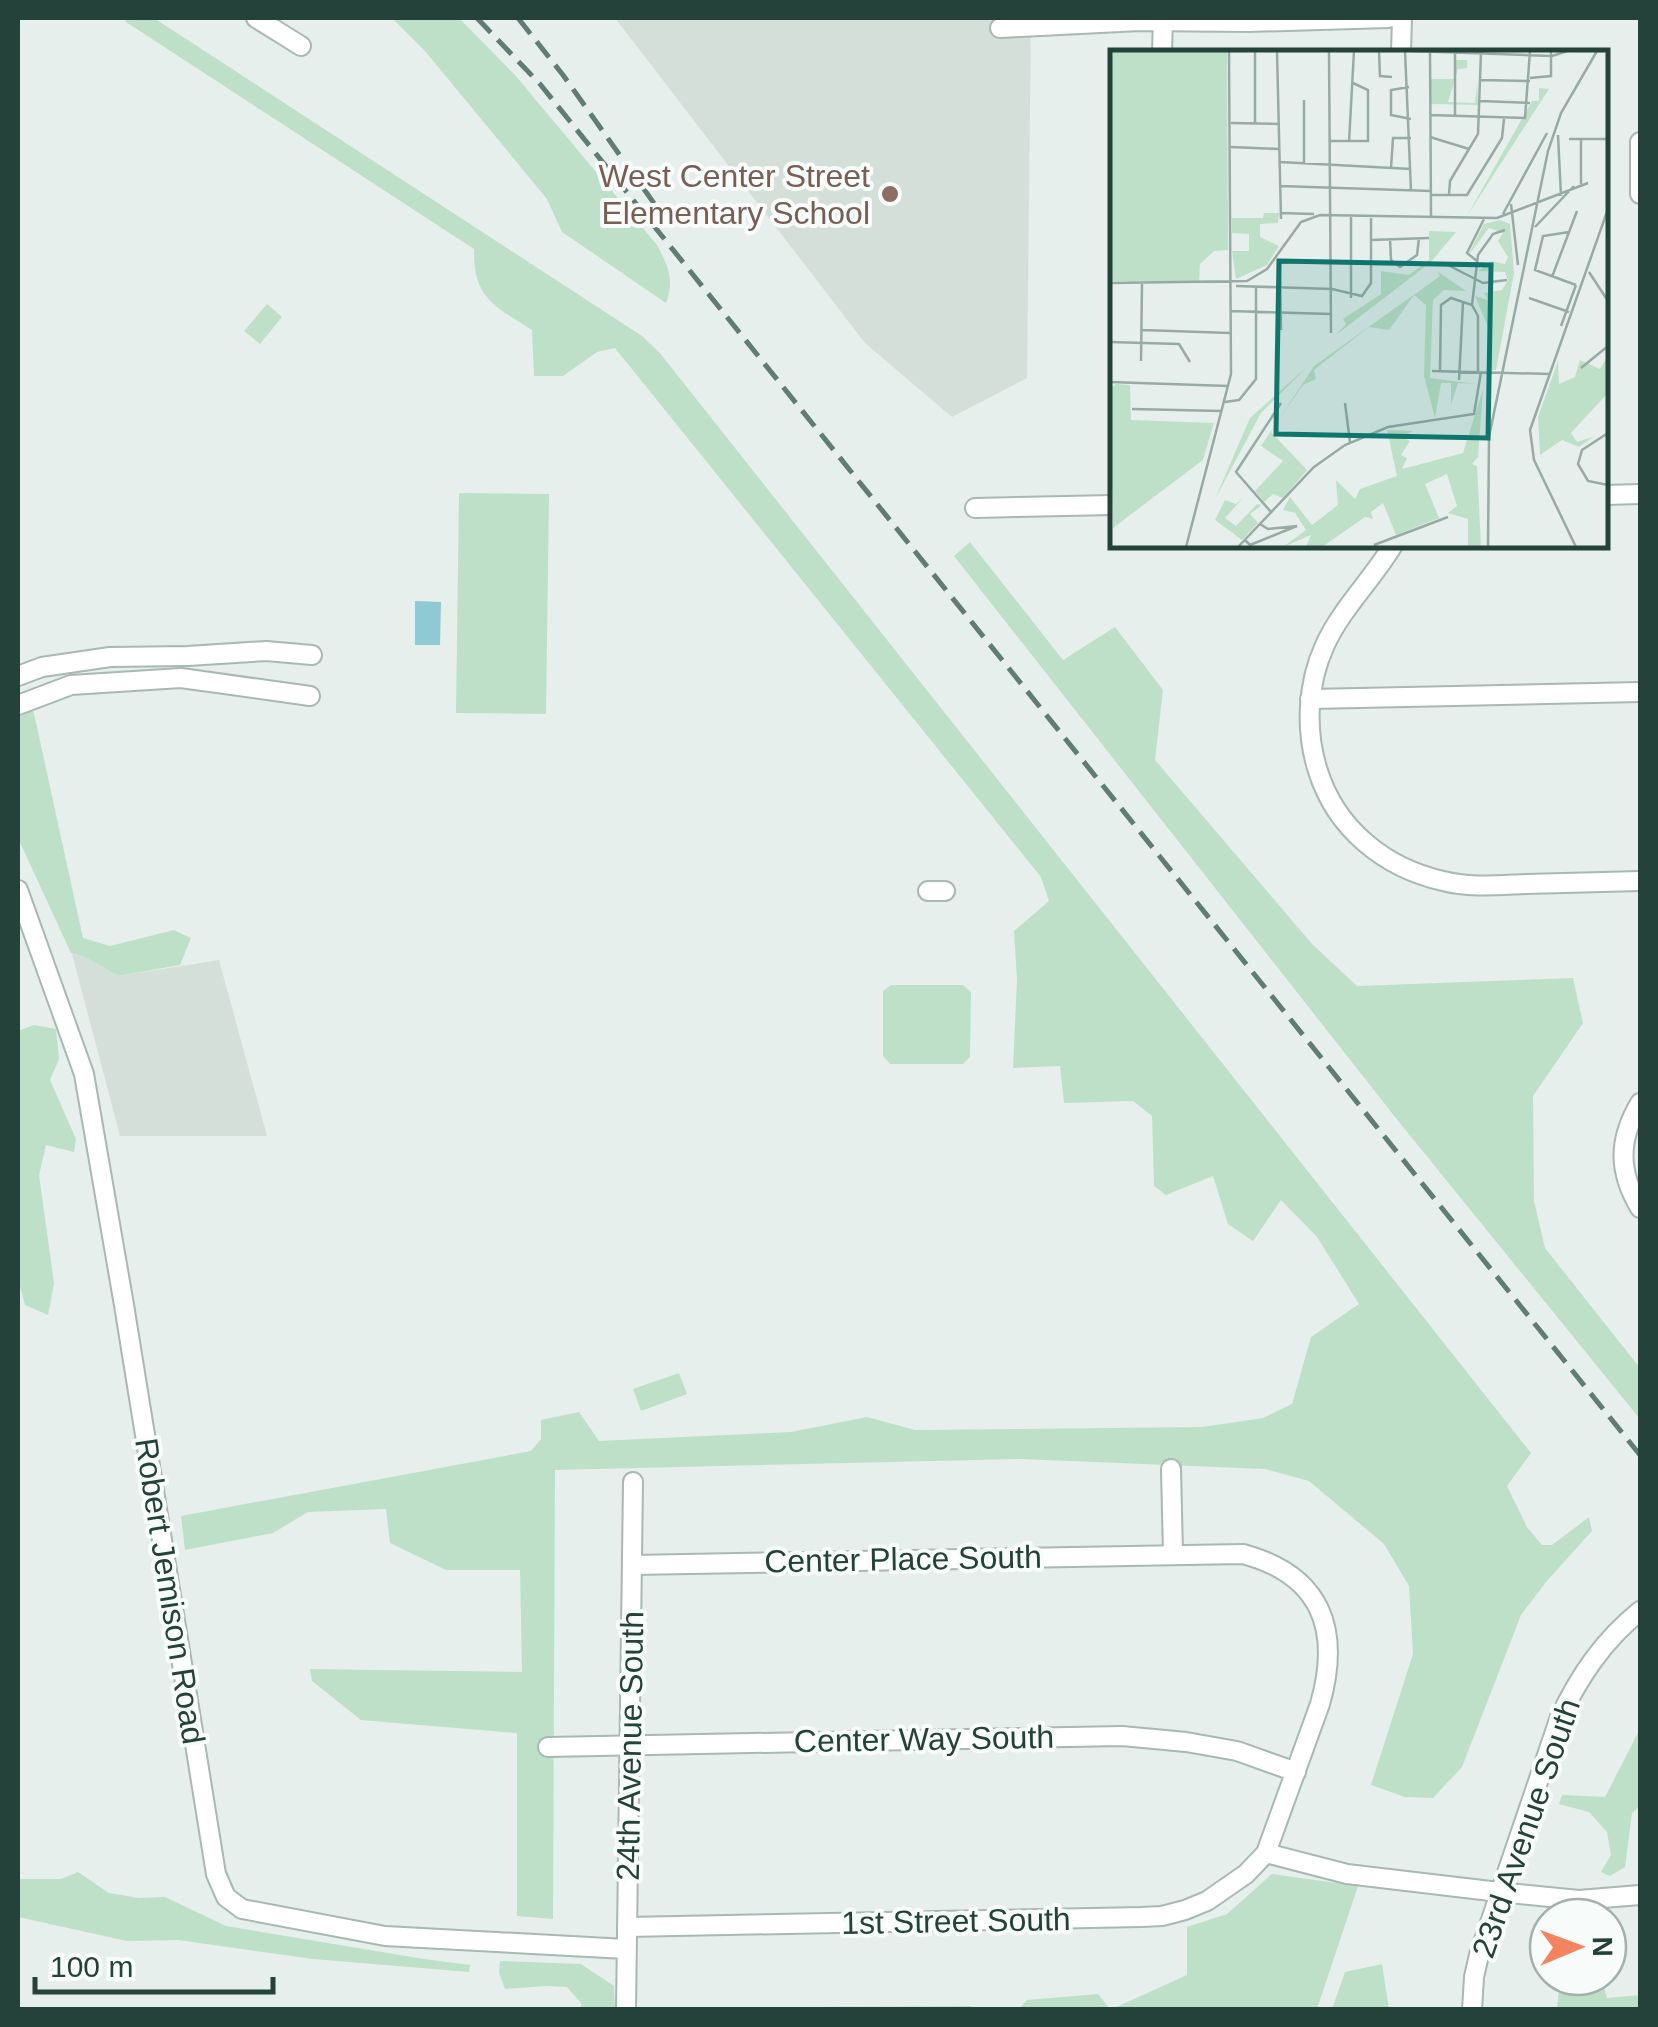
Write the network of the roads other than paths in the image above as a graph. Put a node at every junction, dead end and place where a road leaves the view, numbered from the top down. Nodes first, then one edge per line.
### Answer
1 (256, 18) edge
2 (1389, 18) edge
3 (1402, 18) edge
4 (1163, 20) edge
5 (1000, 28) dead end
6 (301, 46) dead end
7 (1162, 50) edge
8 (1401, 50) edge
9 (1640, 142) edge
10 (1640, 194) edge
11 (1640, 494) edge
12 (1608, 495) edge
13 (1110, 505) edge
14 (975, 508) dead end
15 (1392, 548) edge
16 (312, 655) dead end
17 (18, 676) edge
18 (1640, 692) edge
19 (310, 696) dead end
20 (1310, 699) junction
21 (18, 705) edge
22 (1640, 881) edge
23 (18, 890) edge
24 (1640, 1102) edge
25 (1640, 1208) edge
26 (1171, 1470) dead end
27 (633, 1482) dead end
28 (1173, 1554) junction
29 (632, 1565) junction
30 (1640, 1611) edge
31 (630, 1744) junction
32 (548, 1747) dead end
33 (1296, 1772) junction
34 (1266, 1853) junction
35 (1499, 1892) junction
36 (1640, 1895) edge
37 (627, 1927) junction
38 (626, 1949) junction
39 (626, 2010) edge
40 (1472, 2010) edge

1 - 6 street
2 - 4 street
3 - 8 street
4 - 5 street
4 - 7 street
9 - 10 street
11 - 12 street
13 - 14 street
15 - 20 street
16 - 17 street
18 - 20 street
19 - 21 street
20 - 22 street
23 - 38 street, Robert Jemison Road
24 - 25 street
26 - 28 street
27 - 29 street, 24th Avenue South
28 - 29 street, Center Place South
28 - 33 street, Center Place South
29 - 31 street, 24th Avenue South
30 - 35 street, 23rd Avenue South
31 - 32 street, Center Way South
31 - 33 street, Center Way South
31 - 37 street, 24th Avenue South
33 - 34 street, Center Place South
34 - 35 street
34 - 37 street, 1st Street South
35 - 36 street
35 - 40 street, 23rd Avenue South
37 - 38 street, 24th Avenue South
38 - 39 street, 24th Avenue South

